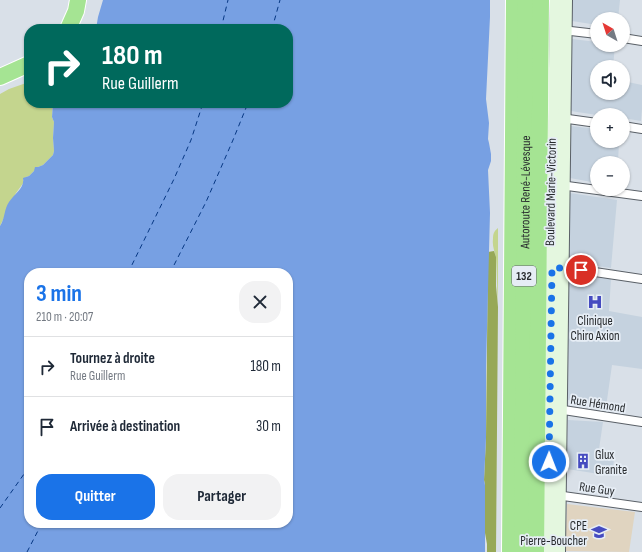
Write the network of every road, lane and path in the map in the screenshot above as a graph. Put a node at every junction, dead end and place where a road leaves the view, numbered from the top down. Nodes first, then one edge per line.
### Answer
1 (78, 0) edge
2 (514, 0) edge
3 (526, 0) edge
4 (534, 0) edge
5 (541, 0) edge
6 (556, 0) edge
7 (566, 0) edge
8 (70, 24) edge
9 (561, 30) junction
10 (590, 33) edge
11 (630, 39) edge
12 (642, 41) edge
13 (24, 66) edge
14 (0, 77) edge
15 (559, 118) junction
16 (590, 122) edge
17 (630, 127) edge
18 (642, 129) edge
19 (559, 185) junction
20 (642, 196) edge
21 (557, 268) junction
22 (642, 279) edge
23 (555, 409) junction
24 (642, 422) edge
25 (554, 495) junction
26 (642, 507) edge
27 (510, 552) edge
28 (522, 552) edge
29 (530, 552) edge
30 (536, 552) edge
31 (548, 552) edge
32 (559, 552) edge

1 - 8 highway
2 - 27 highway, Autoroute René-Lévesque
3 - 28 highway, Autoroute René-Lévesque / 132
4 - 29 highway
5 - 30 highway
6 - 9 street, Boulevard Marie-Victorin
7 - 9 street, Boulevard Marie-Victorin
9 - 10 street
9 - 15 street, Boulevard Marie-Victorin
11 - 12 street
13 - 14 highway
15 - 16 street
15 - 19 street, Boulevard Marie-Victorin
17 - 18 street
19 - 20 street
19 - 21 street, Boulevard Marie-Victorin
21 - 22 street
21 - 23 street, Boulevard Marie-Victorin
23 - 24 street, Rue Hémond
23 - 25 street, Boulevard Marie-Victorin
25 - 26 street, Rue Guy
25 - 31 street, Boulevard Marie-Victorin
25 - 32 street, Boulevard Marie-Victorin

